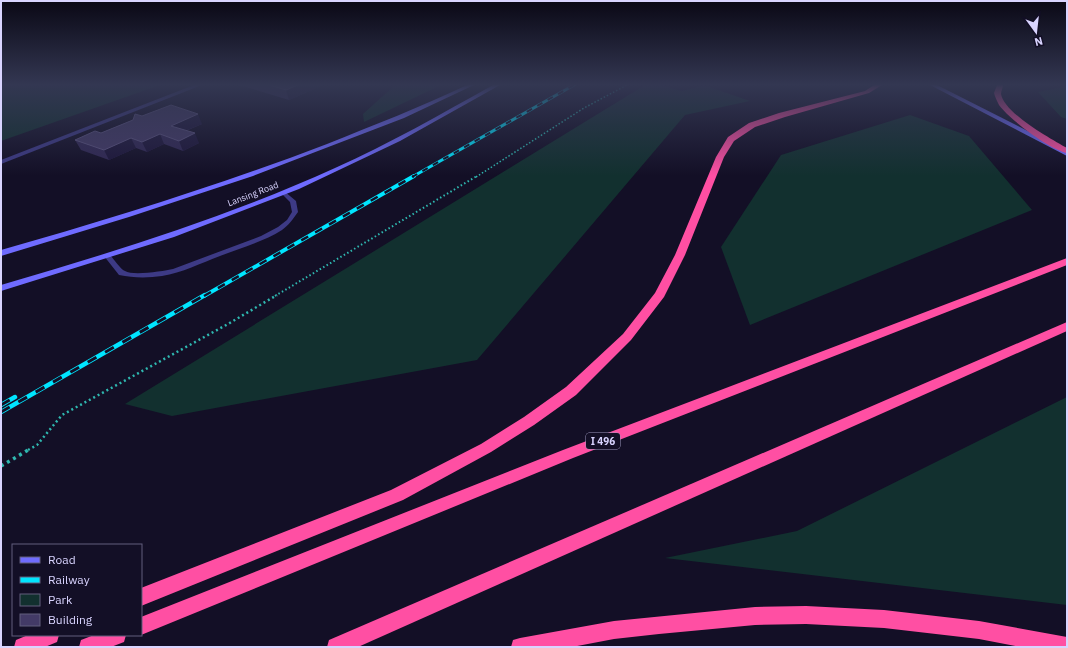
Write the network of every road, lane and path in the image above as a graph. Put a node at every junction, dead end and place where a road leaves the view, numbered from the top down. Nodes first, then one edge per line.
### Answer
1 (121, 115) edge
2 (403, 115) edge
3 (442, 115) edge
4 (573, 115) edge
5 (782, 115) edge
6 (993, 115) edge
7 (1015, 115) edge
8 (1067, 152) edge
9 (1, 162) edge
10 (284, 193) junction
11 (1, 253) edge
12 (108, 256) junction
13 (1067, 261) edge
14 (1, 288) edge
15 (1067, 326) edge
16 (1, 466) edge
17 (142, 597) edge
18 (142, 626) edge
19 (48, 636) edge
20 (116, 636) edge
21 (1067, 646) edge
22 (23, 647) edge
23 (88, 647) edge
24 (336, 647) edge
25 (520, 647) edge

1 - 9 street
2 - 11 main road, Lansing Road
3 - 10 main road, Lansing Road
4 - 16 path
5 - 17 highway
6 - 8 main road
7 - 8 highway
10 - 12 main road, Lansing Road
10 - 12 lane
12 - 14 main road, Lansing Road
13 - 18 highway, I 496
15 - 24 highway
19 - 22 highway
20 - 23 highway
21 - 25 highway

